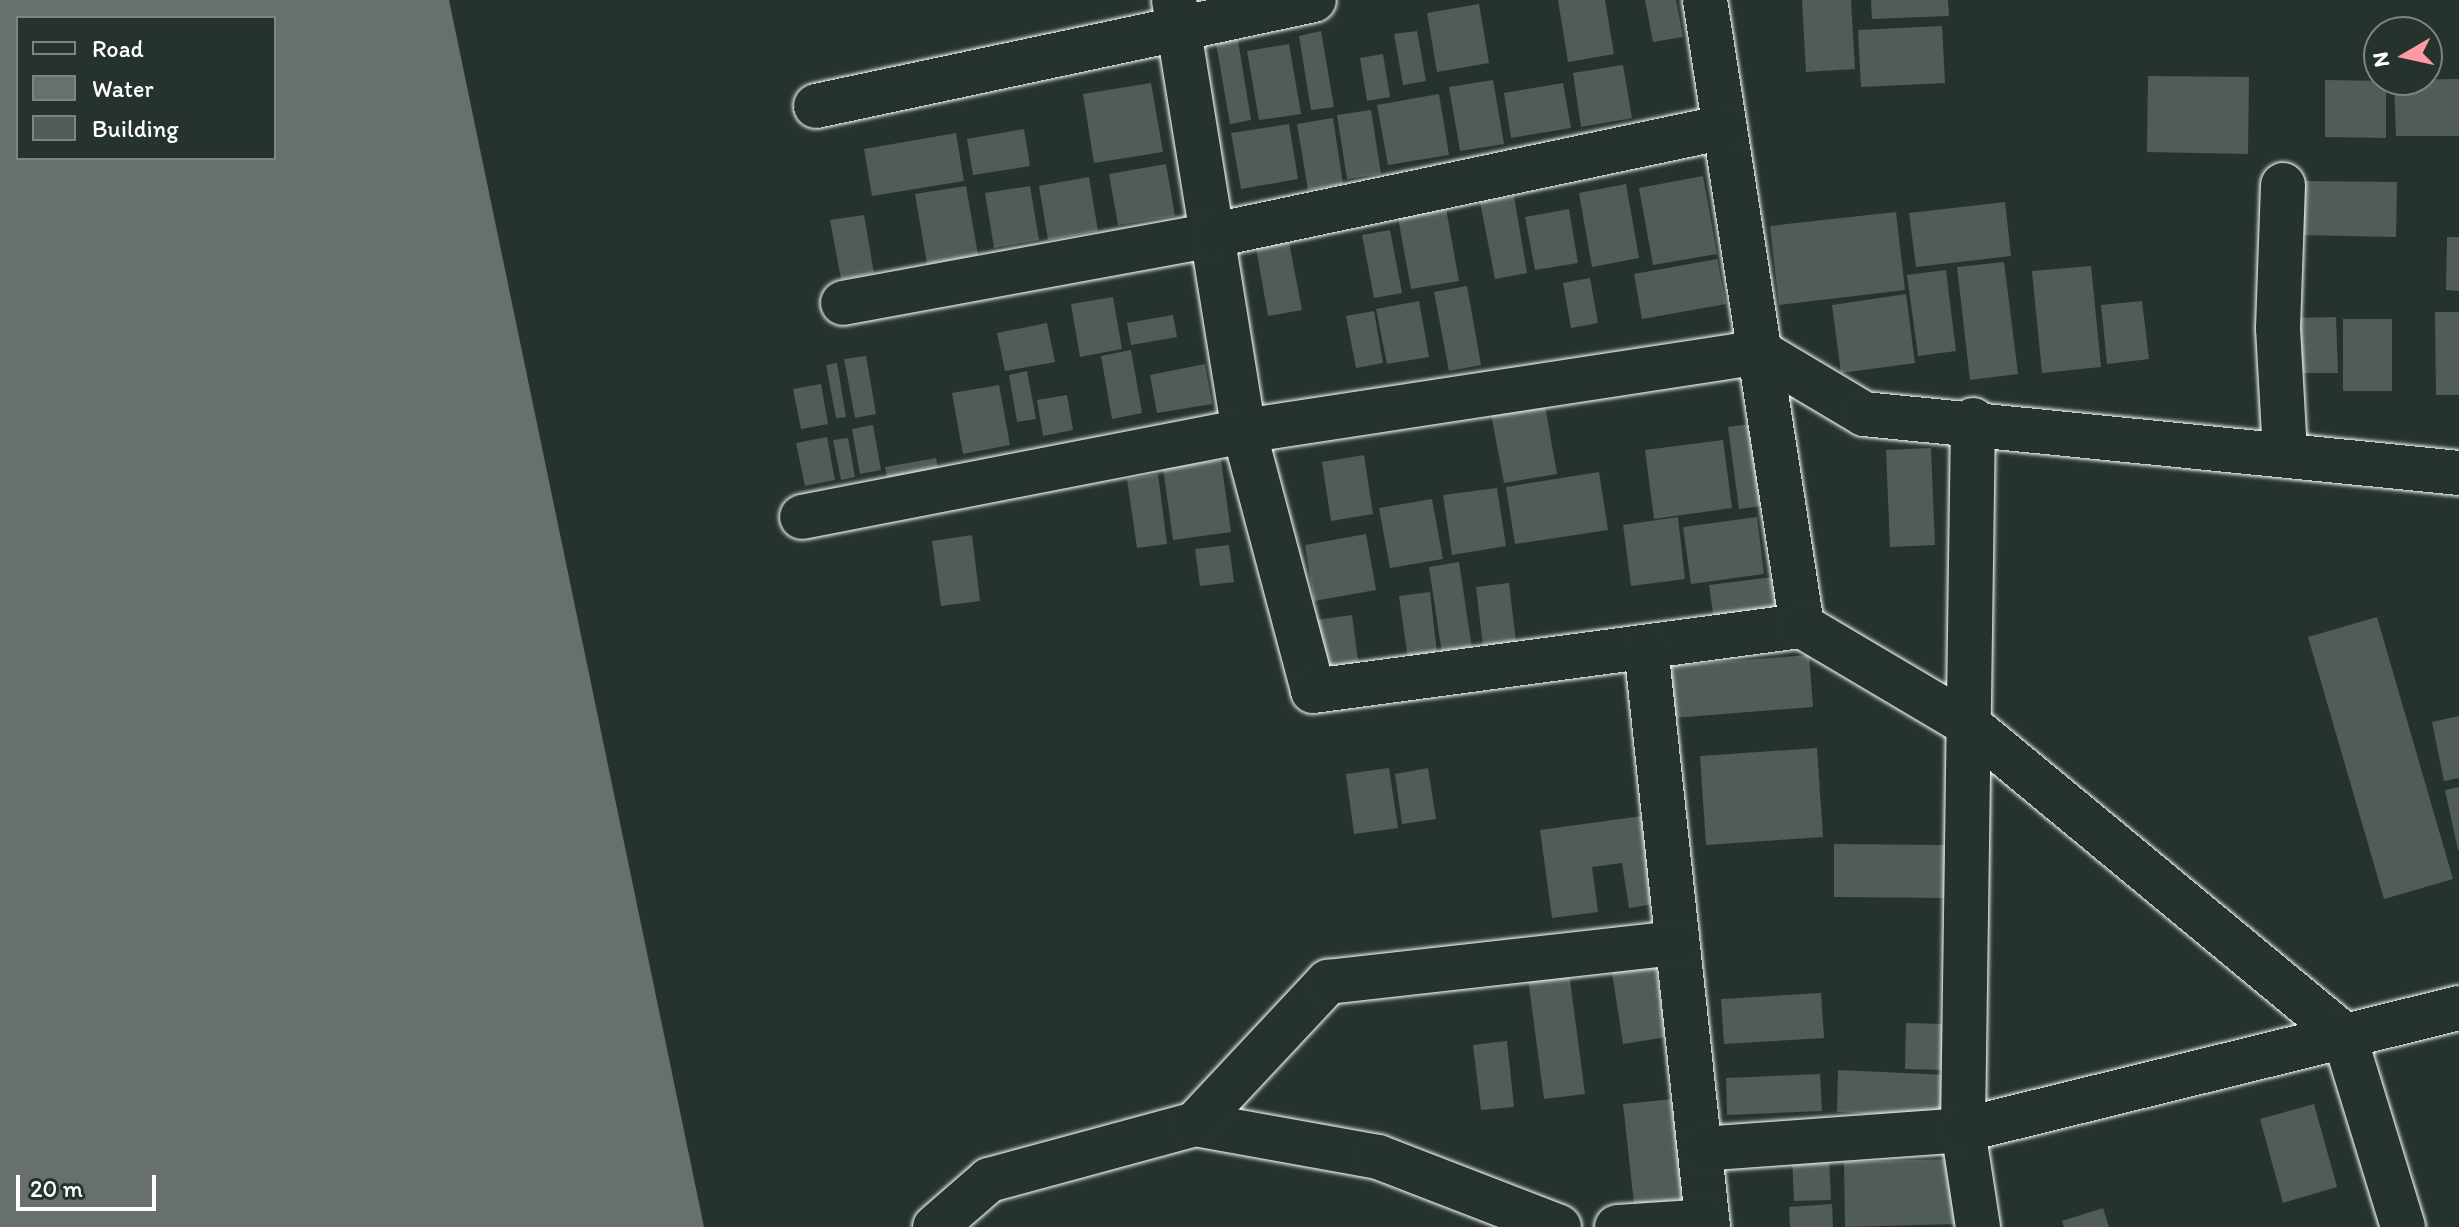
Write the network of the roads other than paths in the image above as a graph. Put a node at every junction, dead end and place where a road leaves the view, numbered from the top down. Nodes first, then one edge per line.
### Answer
1 (1314, 0) edge
2 (1705, 0) edge
3 (1176, 12) edge
4 (816, 106) dead end
5 (1725, 127) junction
6 (2283, 185) dead end
7 (1214, 235) junction
8 (843, 303) dead end
9 (1760, 352) junction
10 (1973, 420) junction
11 (1244, 431) junction
12 (2285, 455) junction
13 (2459, 473) edge
14 (802, 517) dead end
15 (1802, 626) junction
16 (1646, 647) junction
17 (1968, 724) junction
18 (1677, 943) junction
19 (2459, 1008) edge
20 (2344, 1035) junction
21 (1195, 1124) junction
22 (1963, 1130) junction
23 (1700, 1149) junction
24 (1708, 1224) edge
25 (935, 1227) edge
26 (1559, 1227) edge
27 (1617, 1227) edge
28 (1978, 1227) edge
29 (2403, 1227) edge

1 - 3 street
2 - 5 street
3 - 4 street
3 - 7 street
5 - 7 street
5 - 9 street
6 - 12 street
7 - 8 street
7 - 11 street
9 - 10 street
9 - 11 street
9 - 15 street
10 - 12 street
10 - 17 street
11 - 14 street
11 - 16 street
12 - 13 street
15 - 16 street
15 - 17 street
16 - 18 street
17 - 20 street
17 - 22 street
18 - 21 street
18 - 23 street
19 - 20 street
20 - 22 street
20 - 29 street
21 - 25 street
21 - 26 street
22 - 23 street
22 - 28 street
23 - 24 street
24 - 27 street

